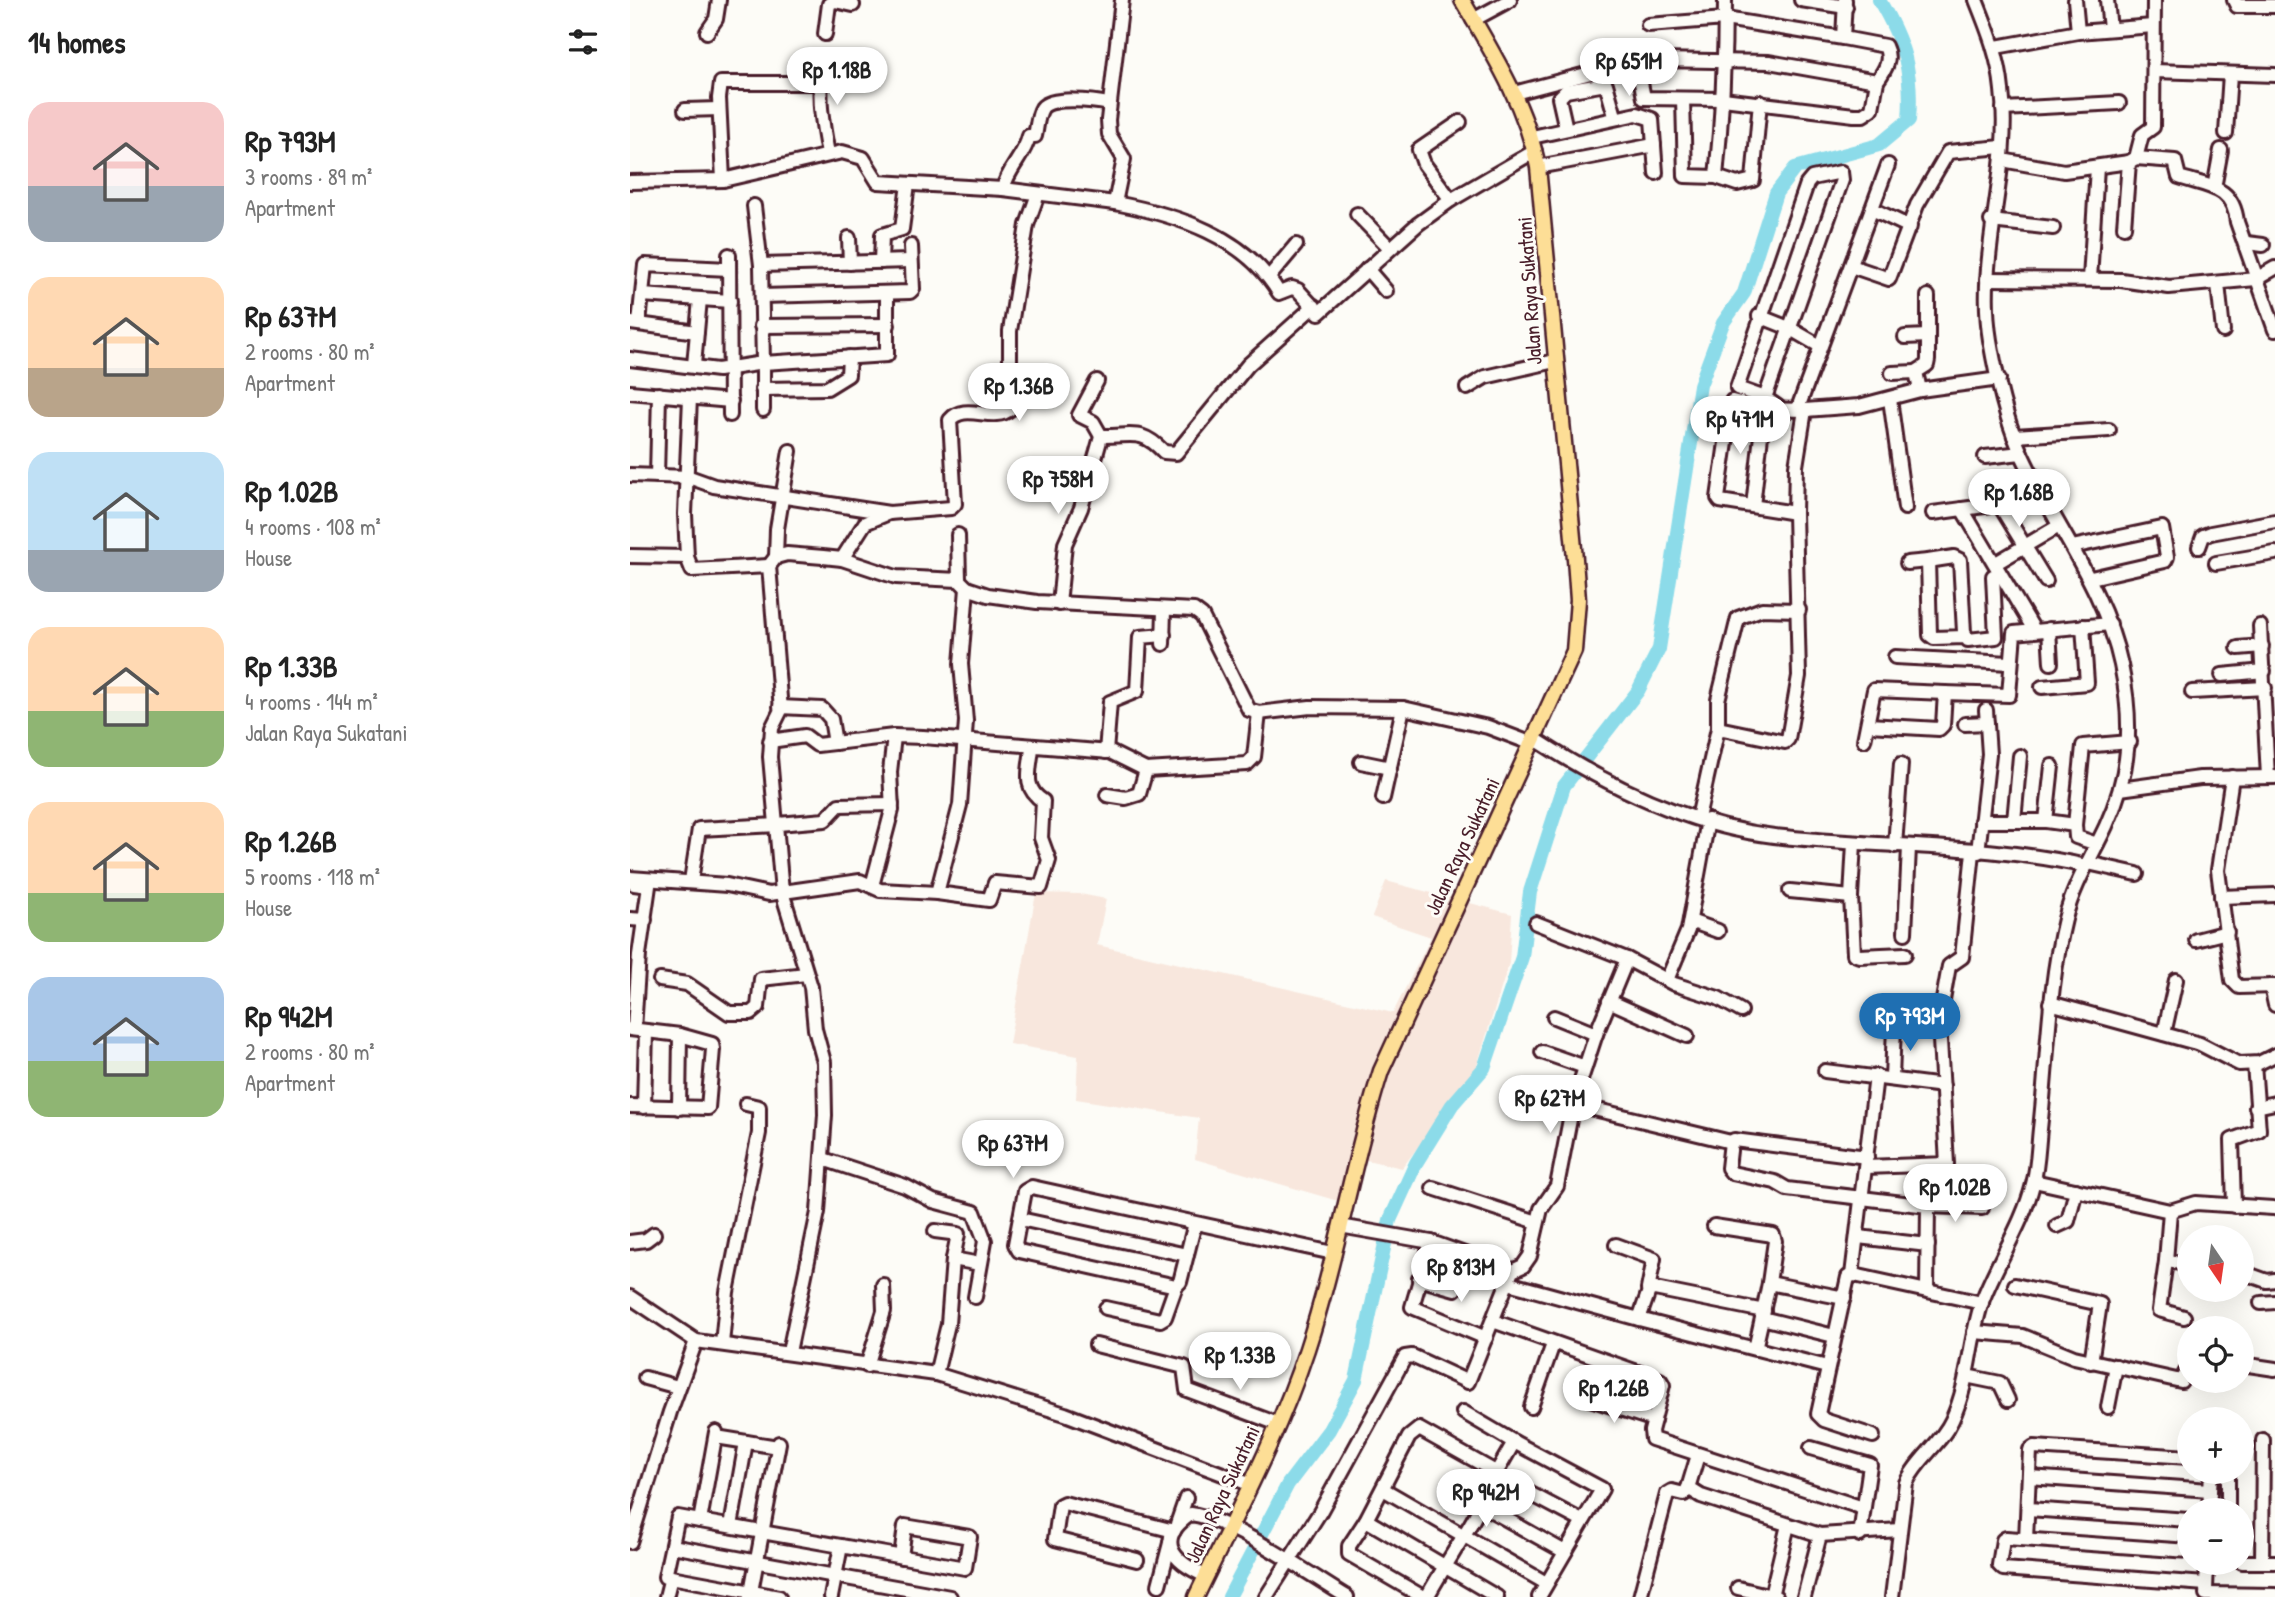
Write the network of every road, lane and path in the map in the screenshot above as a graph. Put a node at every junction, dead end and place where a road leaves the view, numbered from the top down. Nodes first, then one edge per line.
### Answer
1 (719, 0) edge
2 (1122, 0) edge
3 (1462, 0) edge
4 (1510, 0) edge
5 (1725, 0) edge
6 (1801, 0) edge
7 (1976, 0) edge
8 (2075, 0) edge
9 (2108, 0) edge
10 (2154, 0) edge
11 (2234, 0) edge
12 (835, 1) edge
13 (1846, 3) edge
14 (853, 5) dead end
15 (2275, 6) edge
16 (1725, 19) junction
17 (1473, 20) junction
18 (1648, 25) dead end
19 (2153, 26) junction
20 (2110, 29) junction
21 (707, 32) dead end
22 (2078, 32) junction
23 (825, 34) dead end
24 (1843, 38) junction
25 (1996, 47) junction
26 (825, 58) dead end
27 (1721, 62) junction
28 (1637, 63) junction
29 (2154, 71) junction
30 (2231, 74) junction
31 (2275, 75) edge
32 (1877, 81) junction
33 (819, 83) junction
34 (1512, 89) junction
35 (1683, 99) junction
36 (1723, 99) junction
37 (1759, 102) junction
38 (2119, 103) dead end
39 (1109, 104) junction
40 (719, 109) junction
41 (2003, 109) junction
42 (685, 110) dead end
43 (1615, 117) junction
44 (1460, 122) dead end
45 (1566, 129) junction
46 (2226, 133) dead end
47 (1534, 144) junction
48 (1654, 145) junction
49 (2221, 150) dead end
50 (2002, 153) junction
51 (828, 155) junction
52 (2132, 160) junction
53 (1888, 165) dead end
54 (1538, 167) junction
55 (2097, 167) junction
56 (1656, 173) dead end
57 (1716, 177) junction
58 (723, 180) junction
59 (630, 181) edge
60 (908, 184) junction
61 (2214, 188) junction
62 (1003, 189) junction
63 (1038, 194) junction
64 (1451, 200) junction
65 (1115, 203) junction
66 (754, 206) dead end
67 (1872, 209) junction
68 (1357, 214) dead end
69 (1992, 221) junction
70 (1910, 227) junction
71 (2124, 227) dead end
72 (2053, 228) dead end
73 (849, 238) dead end
74 (2247, 243) junction
75 (1296, 245) dead end
76 (2263, 245) dead end
77 (911, 246) dead end
78 (1390, 248) junction
79 (729, 255) dead end
80 (911, 261) junction
81 (881, 262) junction
82 (850, 263) junction
83 (761, 265) junction
84 (1851, 266) junction
85 (2275, 268) edge
86 (729, 269) junction
87 (1367, 269) junction
88 (1270, 276) junction
89 (1987, 279) junction
90 (2090, 279) junction
91 (2256, 279) junction
92 (2218, 285) junction
93 (1386, 291) dead end
94 (887, 293) junction
95 (642, 295) junction
96 (762, 296) junction
97 (1928, 296) dead end
98 (700, 299) junction
99 (730, 301) junction
100 (1314, 306) junction
101 (1759, 316) junction
102 (634, 323) edge
103 (888, 325) junction
104 (761, 326) junction
105 (1789, 328) junction
106 (2275, 330) edge
107 (2223, 331) dead end
108 (696, 332) junction
109 (1928, 336) junction
110 (1905, 337) dead end
111 (1820, 345) junction
112 (849, 357) junction
113 (630, 359) edge
114 (1555, 361) junction
115 (763, 363) junction
116 (694, 365) junction
117 (732, 369) junction
118 (1916, 372) junction
119 (1892, 373) dead end
120 (1999, 379) junction
121 (1097, 381) dead end
122 (1466, 388) dead end
123 (1737, 388) junction
124 (762, 389) junction
125 (1920, 390) junction
126 (630, 392) edge
127 (659, 394) junction
128 (690, 398) junction
129 (1890, 399) junction
130 (731, 401) junction
131 (1732, 401) junction
132 (1765, 404) junction
133 (1802, 409) junction
134 (763, 410) dead end
135 (730, 415) dead end
136 (2109, 430) dead end
137 (2014, 436) junction
138 (1101, 437) junction
139 (790, 451) dead end
140 (2021, 453) junction
141 (1984, 457) dead end
142 (630, 475) edge
143 (657, 476) junction
144 (689, 477) junction
145 (782, 497) junction
146 (1753, 506) junction
147 (1905, 508) dead end
148 (1962, 509) junction
149 (889, 513) junction
150 (1795, 513) junction
151 (1933, 513) dead end
152 (2275, 521) edge
153 (2059, 526) junction
154 (958, 535) dead end
155 (2024, 545) junction
156 (2072, 547) junction
157 (2199, 547) dead end
158 (2275, 552) edge
159 (630, 556) edge
160 (687, 557) junction
161 (842, 559) junction
162 (772, 561) junction
163 (1928, 561) junction
164 (1908, 563) dead end
165 (2216, 563) dead end
166 (1994, 569) junction
167 (2091, 578) junction
168 (2046, 581) dead end
169 (963, 584) junction
170 (1059, 604) junction
171 (1164, 610) junction
172 (1799, 610) junction
173 (2110, 624) junction
174 (2083, 626) junction
175 (2260, 626) dead end
176 (2049, 629) junction
177 (2034, 630) junction
178 (1996, 634) junction
179 (2013, 635) junction
180 (1964, 637) junction
181 (2262, 646) junction
182 (2238, 648) dead end
183 (1895, 657) dead end
184 (2010, 663) junction
185 (2051, 663) dead end
186 (2264, 671) junction
187 (2222, 675) dead end
188 (2042, 688) dead end
189 (2265, 688) junction
190 (2192, 692) dead end
191 (1945, 693) junction
192 (780, 707) junction
193 (1403, 708) junction
194 (1259, 713) junction
195 (1965, 724) dead end
196 (1868, 725) junction
197 (1717, 728) junction
198 (894, 736) junction
199 (965, 740) junction
200 (1864, 740) dead end
201 (770, 741) junction
202 (1534, 741) junction
203 (2130, 742) junction
204 (835, 743) junction
205 (1032, 748) junction
206 (1106, 752) junction
207 (2020, 756) dead end
208 (1361, 762) dead end
209 (1900, 764) dead end
210 (2052, 766) dead end
211 (1390, 768) junction
212 (1146, 770) junction
213 (2232, 777) junction
214 (2272, 777) edge
215 (2120, 789) junction
216 (1107, 795) dead end
217 (1383, 798) dead end
218 (892, 804) junction
219 (1703, 819) junction
220 (1981, 821) junction
221 (2014, 821) junction
222 (2046, 821) junction
223 (778, 825) junction
224 (2075, 825) junction
225 (1854, 843) junction
226 (2097, 844) junction
227 (1895, 846) junction
228 (1909, 846) junction
229 (1976, 852) junction
230 (2087, 865) junction
231 (2137, 874) dead end
232 (630, 878) edge
233 (691, 881) junction
234 (630, 884) edge
235 (872, 886) junction
236 (1790, 891) dead end
237 (782, 892) junction
238 (937, 893) junction
239 (2275, 895) edge
240 (2221, 897) junction
241 (1851, 898) junction
242 (630, 919) edge
243 (645, 920) junction
244 (1690, 921) junction
245 (1536, 923) dead end
246 (1718, 931) dead end
247 (2227, 932) junction
248 (1905, 933) dead end
249 (2196, 940) dead end
250 (1905, 954) dead end
251 (635, 955) edge
252 (1628, 959) junction
253 (806, 974) junction
254 (1667, 979) junction
255 (660, 980) dead end
256 (2176, 980) dead end
257 (2273, 986) edge
258 (633, 992) edge
259 (1609, 1001) junction
260 (2050, 1003) junction
261 (2275, 1005) edge
262 (1741, 1011) dead end
263 (1554, 1017) dead end
264 (1894, 1026) dead end
265 (637, 1029) edge
266 (680, 1034) junction
267 (1596, 1034) junction
268 (2164, 1034) junction
269 (1687, 1036) dead end
270 (1542, 1052) dead end
271 (2275, 1055) edge
272 (2254, 1064) junction
273 (1585, 1067) junction
274 (1825, 1071) dead end
275 (1876, 1076) junction
276 (1892, 1079) junction
277 (1943, 1086) junction
278 (2275, 1103) edge
279 (746, 1104) dead end
280 (1573, 1104) junction
281 (630, 1106) edge
282 (644, 1107) junction
283 (2256, 1107) junction
284 (679, 1108) junction
285 (1731, 1142) junction
286 (822, 1159) junction
287 (1866, 1162) junction
288 (2034, 1181) junction
289 (1433, 1188) dead end
290 (2076, 1190) junction
291 (1862, 1198) junction
292 (1928, 1206) junction
293 (2234, 1206) junction
294 (1982, 1208) dead end
295 (2273, 1208) dead end
296 (2170, 1211) junction
297 (1020, 1219) junction
298 (1537, 1222) junction
299 (1195, 1223) junction
300 (1340, 1226) junction
301 (1714, 1226) dead end
302 (2057, 1226) dead end
303 (935, 1231) dead end
304 (654, 1234) dead end
305 (1858, 1237) junction
306 (630, 1242) edge
307 (1431, 1242) junction
308 (1616, 1245) dead end
309 (1928, 1245) junction
310 (1333, 1253) junction
311 (1187, 1255) junction
312 (1470, 1257) junction
313 (954, 1259) junction
314 (2166, 1261) junction
315 (2177, 1262) edge
316 (979, 1264) junction
317 (1852, 1275) junction
318 (2254, 1276) edge
319 (1510, 1277) junction
320 (1419, 1279) junction
321 (2275, 1280) edge
322 (1769, 1283) junction
323 (884, 1285) dead end
324 (2015, 1285) dead end
325 (1176, 1286) junction
326 (1648, 1289) junction
327 (1927, 1290) junction
328 (630, 1297) edge
329 (975, 1297) dead end
330 (1844, 1298) junction
331 (2275, 1302) edge
332 (1982, 1303) junction
333 (2261, 1303) dead end
334 (1106, 1308) dead end
335 (1763, 1315) junction
336 (2180, 1316) edge
337 (1639, 1319) junction
338 (1493, 1321) junction
339 (1974, 1332) junction
340 (1834, 1336) junction
341 (1486, 1338) junction
342 (696, 1341) junction
343 (722, 1344) junction
344 (1553, 1344) junction
345 (1096, 1345) dead end
346 (1757, 1349) junction
347 (789, 1352) junction
348 (2091, 1362) junction
349 (867, 1366) junction
350 (2116, 1366) junction
351 (2254, 1366) edge
352 (1827, 1367) junction
353 (2275, 1369) edge
354 (936, 1374) junction
355 (1966, 1376) junction
356 (645, 1378) dead end
357 (2177, 1380) edge
358 (678, 1387) junction
359 (1584, 1397) dead end
360 (2008, 1400) dead end
361 (1531, 1407) dead end
362 (2108, 1407) dead end
363 (1463, 1412) dead end
364 (1654, 1420) junction
365 (1278, 1424) junction
366 (1873, 1436) dead end
367 (2263, 1440) dead end
368 (746, 1442) junction
369 (1514, 1443) junction
370 (1811, 1448) dead end
371 (1699, 1455) junction
372 (2177, 1456) edge
373 (1495, 1475) junction
374 (2029, 1477) junction
375 (1249, 1484) junction
376 (2210, 1484) edge
377 (1688, 1488) junction
378 (1383, 1489) junction
379 (2210, 1490) junction
380 (1066, 1496) dead end
381 (1185, 1498) dead end
382 (2210, 1498) edge
383 (636, 1501) edge
384 (1480, 1504) junction
385 (1863, 1508) junction
386 (2028, 1509) junction
387 (2177, 1519) edge
388 (1366, 1520) junction
389 (700, 1521) junction
390 (1582, 1521) junction
391 (1788, 1525) junction
392 (731, 1526) junction
393 (1230, 1527) junction
394 (1175, 1530) junction
395 (1900, 1530) junction
396 (762, 1531) junction
397 (1820, 1535) junction
398 (1860, 1535) junction
399 (1463, 1536) junction
400 (2026, 1539) junction
401 (630, 1542) edge
402 (672, 1546) junction
403 (841, 1546) junction
404 (2177, 1550) edge
405 (1565, 1552) junction
406 (901, 1557) junction
407 (1281, 1558) junction
408 (1137, 1560) dead end
409 (756, 1562) junction
410 (2268, 1562) edge
411 (1444, 1567) junction
412 (835, 1576) junction
413 (1206, 1576) junction
414 (671, 1577) junction
415 (1546, 1583) junction
416 (1158, 1585) dead end
417 (1738, 1588) dead end
418 (2206, 1592) edge
419 (750, 1594) edge
420 (2275, 1595) edge
421 (1774, 1596) edge
422 (666, 1597) edge
423 (779, 1597) edge
424 (831, 1597) edge
425 (950, 1597) edge
426 (1196, 1597) edge
427 (1266, 1597) edge
428 (1347, 1597) edge
429 (1425, 1597) edge
430 (1497, 1597) edge
431 (1539, 1597) edge
432 (1640, 1597) edge
433 (1804, 1597) edge
434 (1892, 1597) edge

1 - 21 street
2 - 39 street
3 - 17 main road, Jalan Raya Sukatani
4 - 17 street
5 - 16 street
6 - 13 street
7 - 25 street
8 - 22 street
9 - 20 street
10 - 19 street
11 - 15 street
12 - 14 street
12 - 23 street
13 - 24 street
16 - 18 street
16 - 24 street
16 - 27 street
17 - 34 main road, Jalan Raya Sukatani
19 - 20 street
19 - 29 street
20 - 22 street
22 - 25 street
24 - 32 street
25 - 41 street
26 - 33 street
27 - 28 street
27 - 32 street
27 - 36 street
28 - 34 street
28 - 35 street
29 - 30 street
29 - 52 street
30 - 31 street
30 - 46 street
32 - 37 street
33 - 40 street
33 - 51 street
34 - 47 main road, Jalan Raya Sukatani
35 - 36 street
35 - 57 street
36 - 37 street
36 - 57 street
37 - 57 street
38 - 41 street
39 - 62 street
39 - 65 street
40 - 42 street
40 - 58 street
41 - 50 street
43 - 45 street
43 - 45 street
43 - 48 street
44 - 64 street
45 - 47 street
47 - 54 main road, Jalan Raya Sukatani
47 - 64 street
48 - 54 street
48 - 56 street
49 - 61 street
50 - 55 street
50 - 69 street
50 - 70 street
51 - 58 street
51 - 60 street
52 - 55 street
52 - 61 street
52 - 71 street
53 - 67 street
54 - 114 main road, Jalan Raya Sukatani
55 - 90 street
58 - 59 street
60 - 62 street
60 - 81 street
61 - 74 street
62 - 63 street
63 - 65 street
63 - 149 street
64 - 78 street
65 - 88 street
66 - 83 street
67 - 70 street
67 - 84 street
68 - 78 street
69 - 72 street
69 - 89 street
70 - 84 street
73 - 82 street
74 - 76 street
74 - 91 street
75 - 88 street
77 - 80 street
78 - 87 street
79 - 86 street
80 - 81 street
80 - 94 street
81 - 82 street
82 - 83 street
83 - 96 street
84 - 111 street
85 - 91 street
86 - 95 street
86 - 99 street
87 - 93 street
87 - 100 street
88 - 100 street
89 - 90 street
89 - 120 street
90 - 92 street
91 - 92 street
91 - 106 street
92 - 107 street
94 - 96 street
94 - 103 street
95 - 98 street
95 - 102 street
96 - 104 street
97 - 109 street
98 - 99 street
98 - 108 street
99 - 117 street
100 - 138 street
101 - 105 street
101 - 105 street
101 - 123 street
102 - 108 street
103 - 104 street
103 - 112 street
104 - 115 street
105 - 111 street
105 - 132 street
108 - 116 street
109 - 110 street
109 - 118 street
111 - 133 street
112 - 115 street
112 - 124 street
113 - 116 street
114 - 122 street
114 - 202 main road, Jalan Raya Sukatani
115 - 117 street
115 - 124 street
116 - 117 street
117 - 130 street
118 - 119 street
118 - 125 street
120 - 125 street
120 - 137 street
121 - 138 street
123 - 131 street
123 - 132 street
124 - 134 street
125 - 129 street
126 - 127 street
127 - 128 street
127 - 143 street
128 - 130 street
128 - 144 street
129 - 133 street
129 - 147 street
130 - 135 street
131 - 132 street
131 - 146 street
132 - 133 street
132 - 146 street
133 - 150 street
136 - 137 street
137 - 140 street
138 - 170 street
139 - 145 street
140 - 141 street
140 - 153 street
142 - 143 street
143 - 144 street
144 - 145 street
144 - 160 street
145 - 149 street
145 - 162 street
146 - 150 street
148 - 151 street
148 - 155 street
148 - 166 street
149 - 161 street
150 - 172 street
152 - 157 street
153 - 155 street
153 - 156 street
154 - 169 street
155 - 166 street
155 - 168 street
156 - 167 street
156 - 167 street
158 - 165 street
159 - 160 street
160 - 162 street
161 - 162 street
161 - 169 street
162 - 192 street
163 - 164 street
163 - 180 street
163 - 180 street
166 - 177 street
166 - 178 street
167 - 173 street
169 - 170 street
169 - 199 street
170 - 171 street
171 - 194 street
171 - 206 street
172 - 197 street
172 - 197 street
173 - 174 street
173 - 203 street
174 - 176 street
174 - 188 street
175 - 181 street
176 - 177 street
176 - 185 street
177 - 179 street
178 - 179 street
178 - 180 street
179 - 184 street
181 - 182 street
181 - 186 street
183 - 184 street
184 - 191 street
186 - 187 street
186 - 189 street
189 - 190 street
189 - 214 street
191 - 196 street
191 - 196 street
192 - 201 street
192 - 204 street
193 - 194 street
193 - 202 street
193 - 211 street
194 - 212 street
195 - 220 street
196 - 200 street
197 - 219 street
198 - 199 street
198 - 204 street
198 - 218 street
199 - 205 street
199 - 238 street
201 - 204 street
201 - 223 street
202 - 219 street
202 - 300 main road, Jalan Raya Sukatani
203 - 215 street
203 - 224 street
205 - 206 street
205 - 238 street
206 - 212 street
207 - 221 street
208 - 211 street
209 - 227 street
210 - 222 street
211 - 217 street
212 - 216 street
213 - 214 street
213 - 215 street
213 - 240 street
215 - 226 street
218 - 223 street
218 - 235 street
219 - 225 street
219 - 244 street
220 - 221 street
220 - 229 street
221 - 222 street
222 - 224 street
223 - 233 street
223 - 237 street
224 - 226 street
225 - 227 street
225 - 241 street
226 - 230 street
227 - 228 street
228 - 229 street
228 - 248 street
229 - 230 street
229 - 277 street
230 - 231 street
230 - 260 street
232 - 233 street
233 - 237 street
234 - 243 street
235 - 237 street
235 - 238 street
236 - 241 street
237 - 253 street
239 - 240 street
240 - 247 street
241 - 250 street
242 - 243 street
243 - 251 street
244 - 246 street
244 - 254 street
245 - 252 street
247 - 249 street
247 - 257 street
251 - 258 street
252 - 254 street
252 - 259 street
253 - 255 street
253 - 286 street
254 - 262 street
256 - 268 street
257 - 261 street
258 - 265 street
259 - 267 street
259 - 269 street
260 - 268 street
260 - 288 street
263 - 267 street
264 - 276 street
265 - 266 street
265 - 282 street
266 - 284 street
266 - 284 street
267 - 273 street
268 - 272 street
270 - 273 street
271 - 272 street
272 - 283 street
273 - 280 street
274 - 275 street
275 - 276 street
275 - 287 street
276 - 277 street
277 - 287 street
278 - 283 street
279 - 343 street
280 - 285 street
280 - 298 street
281 - 282 street
282 - 284 street
283 - 293 street
285 - 287 street
285 - 291 street
286 - 316 street
286 - 347 street
287 - 291 street
288 - 290 street
288 - 332 street
289 - 298 street
290 - 296 street
290 - 302 street
291 - 292 street
291 - 305 street
292 - 294 street
292 - 309 street
293 - 295 street
293 - 296 street
296 - 314 street
297 - 299 street
297 - 311 street
297 - 325 street
298 - 319 street
299 - 310 street
299 - 311 street
300 - 307 street
300 - 310 main road, Jalan Raya Sukatani
301 - 322 street
303 - 313 street
304 - 306 street
305 - 309 street
305 - 317 street
307 - 312 street
307 - 320 street
308 - 326 street
309 - 327 street
310 - 365 main road, Jalan Raya Sukatani
311 - 325 street
312 - 319 street
312 - 320 street
313 - 316 street
313 - 354 street
314 - 315 street
314 - 336 street
316 - 329 street
317 - 327 street
317 - 330 street
318 - 321 street
319 - 337 street
319 - 338 street
320 - 341 street
322 - 330 street
322 - 335 street
323 - 349 street
324 - 348 street
325 - 334 street
326 - 335 street
326 - 337 street
327 - 332 street
328 - 342 street
330 - 340 street
331 - 333 street
332 - 339 street
335 - 340 street
335 - 346 street
337 - 346 street
338 - 341 street
338 - 344 street
339 - 348 street
339 - 355 street
340 - 352 street
341 - 407 street
342 - 343 street
342 - 358 street
343 - 347 street
344 - 361 street
344 - 364 street
345 - 365 street
346 - 352 street
347 - 349 street
348 - 350 street
349 - 354 street
350 - 357 street
350 - 362 street
351 - 353 street
352 - 366 street
354 - 375 street
355 - 360 street
355 - 395 street
356 - 358 street
358 - 383 street
359 - 364 street
363 - 369 street
364 - 371 street
365 - 375 main road, Jalan Raya Sukatani
367 - 410 street
368 - 389 street
368 - 392 street
368 - 396 street
369 - 373 street
369 - 390 street
370 - 385 street
371 - 377 street
371 - 385 street
372 - 374 street
373 - 378 street
373 - 384 street
373 - 390 street
374 - 379 street
374 - 386 street
375 - 393 main road, Jalan Raya Sukatani
376 - 379 street
377 - 391 street
377 - 432 street
378 - 388 street
378 - 399 street
379 - 382 street
380 - 394 street
381 - 394 street
383 - 401 street
384 - 399 street
384 - 405 street
385 - 398 street
386 - 387 street
386 - 400 street
388 - 411 street
388 - 429 street
389 - 392 street
389 - 402 street
390 - 405 street
391 - 397 street
391 - 421 street
392 - 396 street
393 - 394 street
393 - 407 street
393 - 413 main road, Jalan Raya Sukatani
394 - 408 street
394 - 413 street
394 - 416 street
395 - 398 street
395 - 434 street
396 - 403 street
396 - 409 street
397 - 398 street
397 - 433 street
399 - 411 street
399 - 415 street
400 - 404 street
400 - 418 street
402 - 409 street
402 - 414 street
403 - 406 street
403 - 412 street
405 - 415 street
406 - 406 street
407 - 427 street
407 - 428 street
409 - 412 street
409 - 419 street
411 - 429 street
411 - 430 street
412 - 424 street
412 - 425 street
413 - 426 main road, Jalan Raya Sukatani
414 - 419 street
414 - 422 street
415 - 431 street
417 - 421 street
418 - 420 street
419 - 423 street

